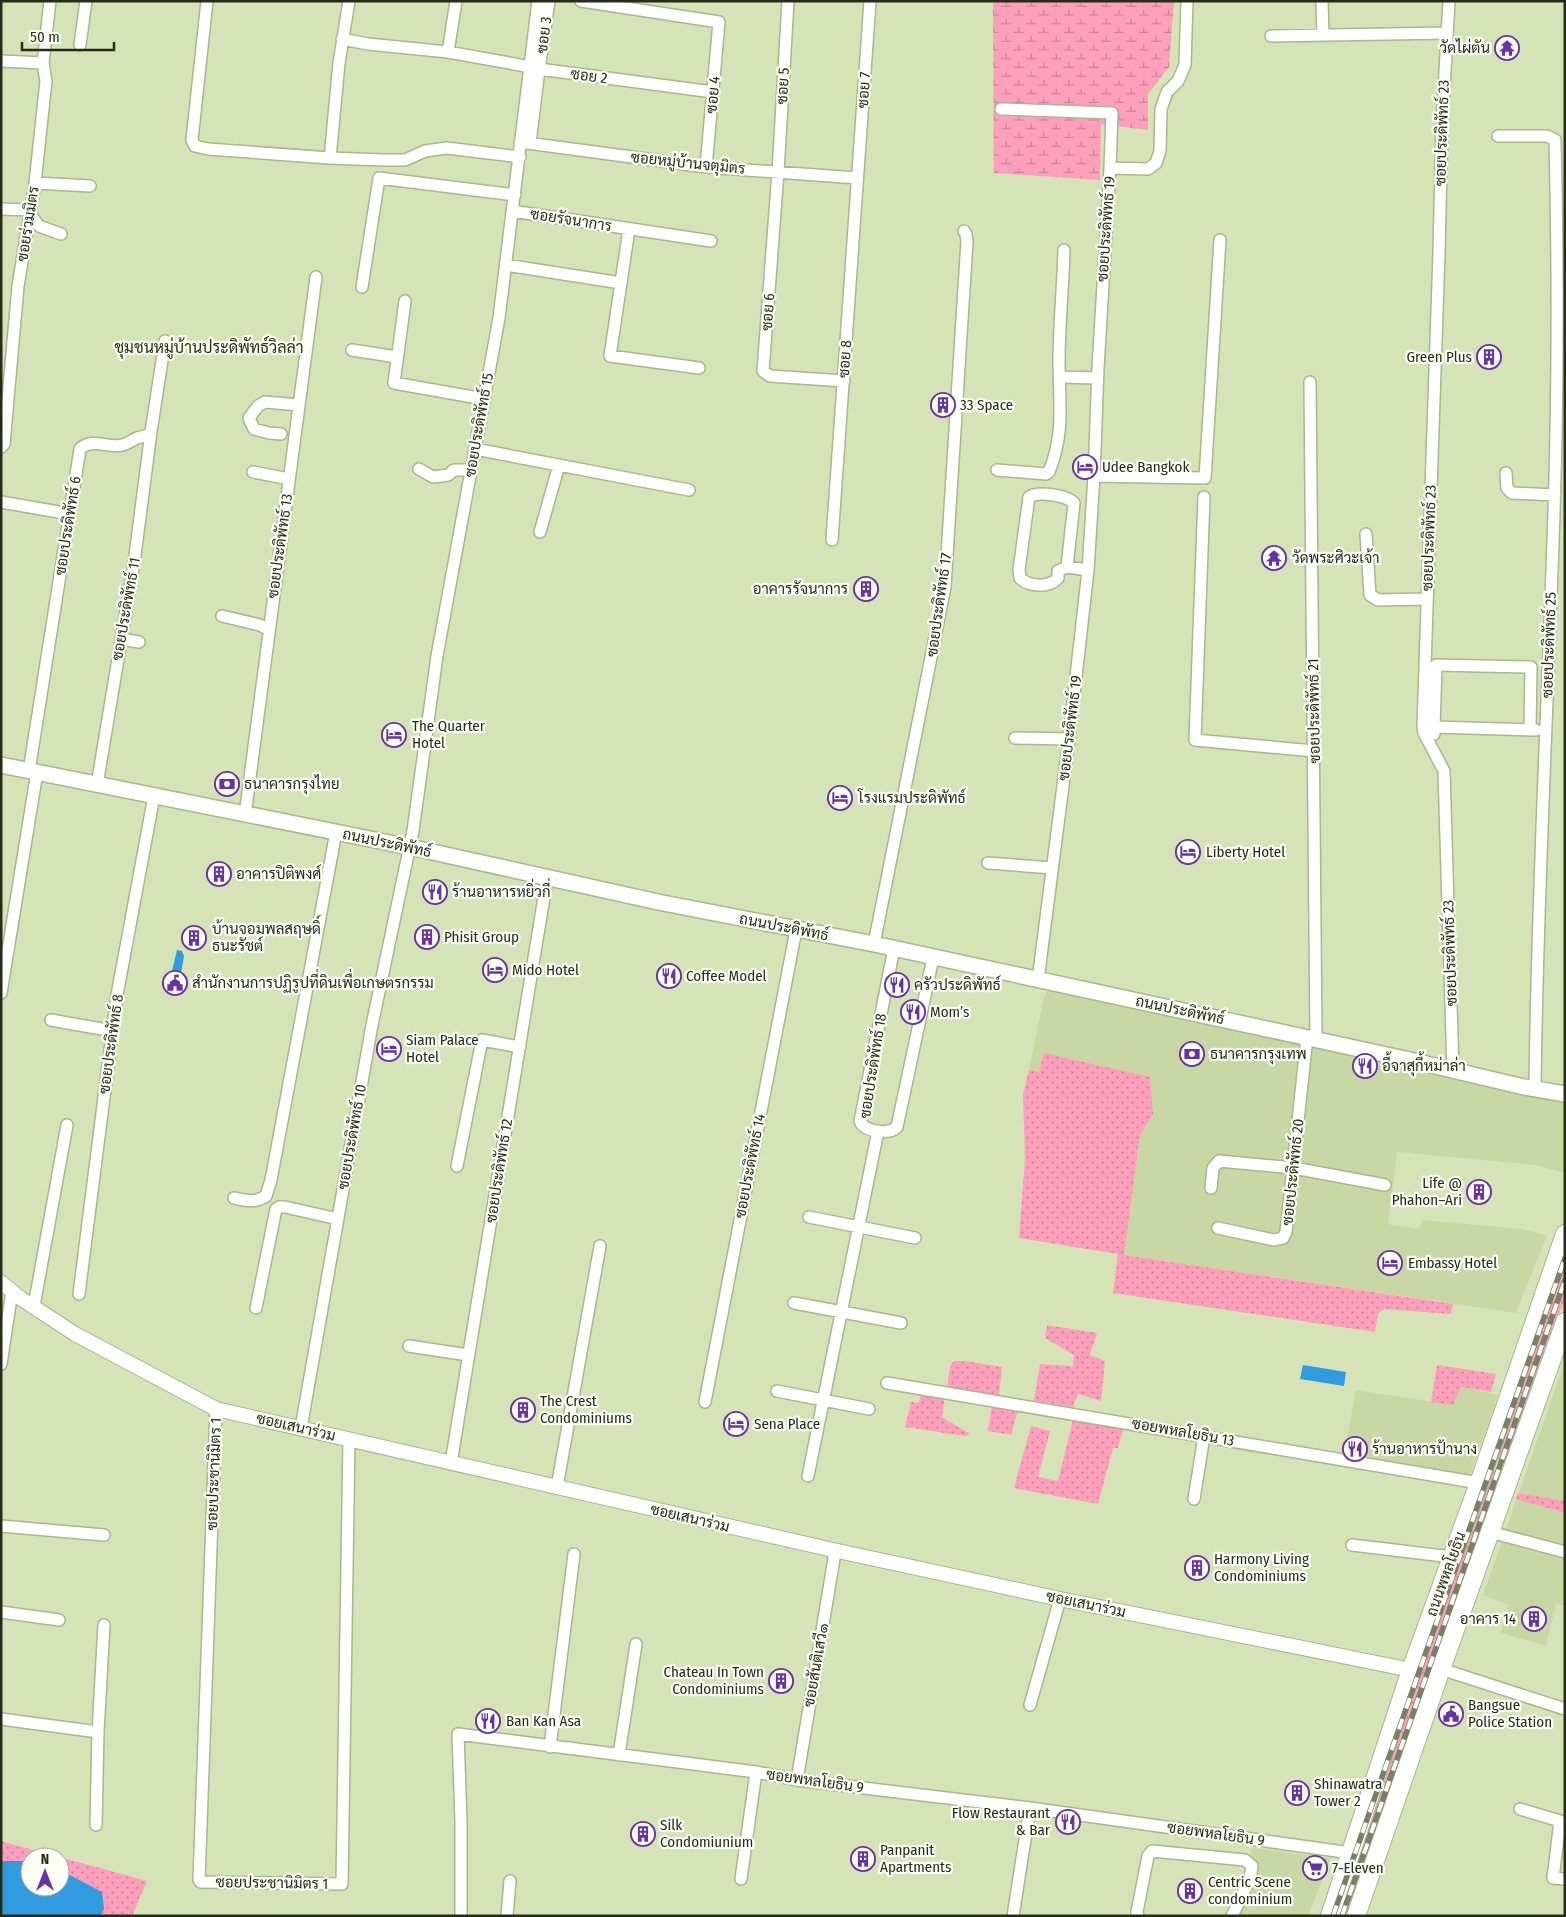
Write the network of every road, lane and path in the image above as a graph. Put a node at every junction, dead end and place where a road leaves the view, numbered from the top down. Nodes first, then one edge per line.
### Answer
1 (50, 1) edge
2 (86, 1) edge
3 (207, 1) edge
4 (349, 1) edge
5 (456, 1) edge
6 (538, 1) edge
7 (548, 1) edge
8 (582, 1) edge
9 (788, 1) edge
10 (870, 1) edge
11 (1187, 1) edge
12 (1322, 1) edge
13 (1449, 1) edge
14 (1447, 33) junction
15 (1322, 34) junction
16 (1271, 36) dead end
17 (342, 39) junction
18 (80, 44) dead end
19 (448, 52) junction
20 (1, 61) edge
21 (44, 62) junction
22 (535, 68) junction
23 (713, 92) junction
24 (1001, 108) dead end
25 (1498, 136) dead end
26 (525, 143) junction
27 (520, 157) junction
28 (330, 158) junction
29 (706, 167) junction
30 (1110, 168) junction
31 (778, 172) junction
32 (856, 178) junction
33 (35, 183) junction
34 (90, 186) dead end
35 (515, 195) junction
36 (1, 209) edge
37 (512, 211) junction
38 (30, 212) junction
39 (629, 229) junction
40 (964, 231) dead end
41 (61, 234) dead end
42 (1220, 240) dead end
43 (711, 241) dead end
44 (1064, 250) dead end
45 (506, 264) junction
46 (316, 277) dead end
47 (621, 283) junction
48 (362, 287) dead end
49 (405, 301) dead end
50 (164, 341) dead end
51 (352, 350) dead end
52 (397, 357) junction
53 (699, 368) dead end
54 (1060, 377) junction
55 (1097, 378) junction
56 (844, 381) junction
57 (1310, 382) dead end
58 (484, 399) junction
59 (299, 405) junction
60 (151, 432) junction
61 (281, 434) dead end
62 (1, 447) edge
63 (475, 449) junction
64 (559, 465) junction
65 (419, 469) dead end
66 (471, 470) junction
67 (997, 470) dead end
68 (253, 472) dead end
69 (1506, 473) dead end
70 (1094, 476) junction
71 (289, 479) junction
72 (689, 490) dead end
73 (1554, 495) junction
74 (1204, 497) dead end
75 (1, 502) edge
76 (70, 514) junction
77 (540, 532) dead end
78 (1366, 534) dead end
79 (832, 540) dead end
80 (1067, 567) junction
81 (1088, 570) junction
82 (1426, 599) junction
83 (222, 616) dead end
84 (269, 630) junction
85 (121, 639) junction
86 (139, 642) dead end
87 (1434, 727) junction
88 (1530, 730) junction
89 (1546, 730) junction
90 (1015, 738) dead end
91 (1069, 739) junction
92 (1434, 750) junction
93 (1314, 751) junction
94 (1, 765) edge
95 (33, 771) junction
96 (97, 785) junction
97 (154, 796) junction
98 (245, 815) junction
99 (336, 832) junction
100 (410, 847) junction
101 (988, 863) dead end
102 (1052, 868) junction
103 (547, 879) junction
104 (796, 930) junction
105 (874, 944) junction
106 (894, 948) junction
107 (933, 958) junction
108 (1038, 980) junction
109 (1, 993) edge
110 (51, 1020) dead end
111 (113, 1031) junction
112 (1312, 1038) junction
113 (520, 1047) junction
114 (1453, 1070) junction
115 (1535, 1089) junction
116 (1565, 1094) edge
117 (67, 1125) dead end
118 (878, 1131) junction
119 (457, 1166) dead end
120 (1294, 1168) junction
121 (1386, 1185) dead end
122 (1211, 1188) dead end
123 (234, 1198) dead end
124 (809, 1217) dead end
125 (338, 1218) junction
126 (858, 1227) junction
127 (1218, 1228) dead end
128 (1565, 1234) edge
129 (915, 1238) dead end
130 (600, 1246) dead end
131 (7, 1287) edge
132 (79, 1294) dead end
133 (794, 1303) dead end
134 (34, 1306) junction
135 (256, 1308) dead end
136 (841, 1311) junction
137 (1565, 1322) edge
138 (901, 1323) dead end
139 (1561, 1342) edge
140 (409, 1346) dead end
141 (468, 1355) junction
142 (1, 1364) edge
143 (886, 1382) dead end
144 (777, 1391) dead end
145 (823, 1400) junction
146 (705, 1402) dead end
147 (216, 1409) junction
148 (869, 1409) dead end
149 (301, 1428) junction
150 (1204, 1436) junction
151 (349, 1439) junction
152 (451, 1463) junction
153 (808, 1476) dead end
154 (1479, 1482) junction
155 (557, 1487) junction
156 (1194, 1500) dead end
157 (1, 1526) edge
158 (1490, 1532) junction
159 (104, 1535) dead end
160 (1352, 1545) dead end
161 (833, 1550) junction
162 (1565, 1552) edge
163 (574, 1554) dead end
164 (1452, 1557) junction
165 (1060, 1599) junction
166 (1, 1612) edge
167 (59, 1620) dead end
168 (104, 1625) dead end
169 (636, 1644) dead end
170 (1441, 1669) junction
171 (1411, 1670) junction
172 (1030, 1704) dead end
173 (1565, 1709) edge
174 (1, 1719) edge
175 (98, 1732) junction
176 (550, 1747) junction
177 (618, 1756) junction
178 (756, 1772) junction
179 (797, 1780) junction
180 (1030, 1808) junction
181 (1520, 1809) dead end
182 (96, 1825) dead end
183 (1233, 1836) junction
184 (1351, 1853) junction
185 (1226, 1858) junction
186 (741, 1879) dead end
187 (1565, 1879) edge
188 (510, 1881) dead end
189 (461, 1916) edge
190 (507, 1916) edge
191 (1014, 1916) edge
192 (1138, 1916) edge
193 (1232, 1916) edge
194 (1330, 1916) edge
195 (1356, 1916) edge

1 - 21 street, ซอยร่วมมิตร
2 - 18 street
3 - 28 street
4 - 17 street
5 - 19 street
6 - 22 street, ซอยประดิพัทธ์ 15
7 - 22 street, ซอย 3
8 - 23 street, ซอย 4
9 - 31 street, ซอย 5
10 - 32 street, ซอย 7
11 - 30 street, ซอยประดิพัทธ์ 19
12 - 15 street
13 - 14 street, ซอยประดิพัทธ์ 23
14 - 15 street
14 - 82 street, ซอยประดิพัทธ์ 23
15 - 16 street
17 - 19 street, ซอย 2
17 - 28 street
19 - 22 street, ซอย 2
20 - 21 street
21 - 33 street, ซอยร่วมมิตร
22 - 23 street, ซอย 2
22 - 26 street, ซอยประดิพัทธ์ 15
23 - 29 street, ซอย 4
24 - 30 street
25 - 73 street, ซอยประดิพัทธ์ 25
26 - 27 street, ซอยประดิพัทธ์ 15
26 - 29 street, ซอยหมู่บ้านจตุมิตร
27 - 28 street
27 - 35 street, ซอยประดิพัทธ์ 15
29 - 31 street, ซอยหมู่บ้านจตุมิตร
30 - 55 street, ซอยประดิพัทธ์ 19
31 - 32 street, ซอยหมู่บ้านจตุมิตร
31 - 56 street, ซอย 6
32 - 56 street, ซอย 8
33 - 34 street
33 - 38 street, ซอยร่วมมิตร
35 - 37 street, ซอยประดิพัทธ์ 15
35 - 48 street
36 - 38 street
37 - 39 street, ซอยรัจนาการ
37 - 45 street, ซอยประดิพัทธ์ 15
38 - 41 street
38 - 62 street, ซอยร่วมมิตร
39 - 43 street, ซอยรัจนาการ
39 - 47 street, ซอยรัจนาการ
40 - 105 street, ซอยประดิพัทธ์ 17
42 - 70 street
44 - 54 street
45 - 47 street
45 - 58 street, ซอยประดิพัทธ์ 15
46 - 59 street, ซอยประดิพัทธ์ 13
47 - 53 street, ซอยรัจนาการ
49 - 52 street
50 - 60 street
51 - 52 street
52 - 58 street
54 - 55 street
54 - 67 street
55 - 70 street, ซอยประดิพัทธ์ 19
56 - 79 street, ซอย 8
57 - 93 street, ซอยประดิพัทธ์ 21
58 - 63 street, ซอยประดิพัทธ์ 15
59 - 61 street
59 - 71 street, ซอยประดิพัทธ์ 13
60 - 76 street, ซอยประดิพัทธ์ 6
60 - 85 street, ซอยประดิพัทธ์ 11
63 - 64 street
63 - 66 street, ซอยประดิพัทธ์ 15
64 - 72 street
64 - 77 street
65 - 66 street
66 - 100 street, ซอยประดิพัทธ์ 15
68 - 71 street
69 - 73 street
70 - 81 street, ซอยประดิพัทธ์ 19
71 - 84 street, ซอยประดิพัทธ์ 13
73 - 89 street, ซอยประดิพัทธ์ 25
74 - 93 street
75 - 76 street
76 - 95 street, ซอยประดิพัทธ์ 6
78 - 82 street
80 - 80 street
80 - 81 street
81 - 91 street, ซอยประดิพัทธ์ 19
82 - 92 street, ซอยประดิพัทธ์ 23
83 - 84 street
84 - 98 street, ซอยประดิพัทธ์ 13
85 - 86 street
85 - 96 street, ซอยประดิพัทธ์ 11
87 - 88 street
87 - 88 street
87 - 92 street
88 - 89 street
89 - 115 street, ซอยประดิพัทธ์ 25
90 - 91 street
91 - 102 street, ซอยประดิพัทธ์ 19
92 - 114 street, ซอยประดิพัทธ์ 23
93 - 112 street, ซอยประดิพัทธ์ 21
94 - 95 main road, ถนนประดิพัทธ์
95 - 96 main road, ถนนประดิพัทธ์
95 - 109 street, ซอยประดิพัทธ์ 6
96 - 97 main road, ถนนประดิพัทธ์
97 - 98 main road, ถนนประดิพัทธ์
97 - 111 street, ซอยประดิพัทธ์ 8
98 - 99 main road, ถนนประดิพัทธ์
99 - 100 main road, ถนนประดิพัทธ์
99 - 123 street
100 - 103 main road, ถนนประดิพัทธ์
100 - 125 street, ซอยประดิพัทธ์ 10
101 - 102 street
102 - 108 street, ซอยประดิพัทธ์ 19
103 - 104 main road, ถนนประดิพัทธ์
103 - 113 street, ซอยประดิพัทธ์ 12
104 - 105 main road, ถนนประดิพัทธ์
104 - 146 street, ซอยประดิพัทธ์ 14
105 - 106 main road, ถนนประดิพัทธ์
106 - 107 main road, ถนนประดิพัทธ์
106 - 118 street, ซอยประดิพัทธ์ 18
107 - 108 main road, ถนนประดิพัทธ์
107 - 118 street, ซอยประดิพัทธ์ 18
108 - 112 main road, ถนนประดิพัทธ์
110 - 111 street
111 - 132 street, ซอยประดิพัทธ์ 8
112 - 114 main road, ถนนประดิพัทธ์
112 - 120 street, ซอยประดิพัทธ์ 20
113 - 119 street
113 - 141 street, ซอยประดิพัทธ์ 12
114 - 115 main road, ถนนประดิพัทธ์
115 - 116 main road, ถนนประดิพัทธ์
117 - 134 street
118 - 126 street
120 - 121 street
120 - 122 street
120 - 127 street, ซอยประดิพัทธ์ 20
124 - 126 street
125 - 135 street
125 - 149 street, ซอยประดิพัทธ์ 10
126 - 129 street
126 - 136 street
128 - 154 main road, ถนนพหลโยธิน
130 - 155 street
131 - 134 street, ซอยเสนาร่วม
131 - 142 street
133 - 136 street
134 - 147 street, ซอยเสนาร่วม
136 - 138 street
136 - 145 street
137 - 139 main road, ถนนพหลโยธิน
139 - 158 main road, ถนนพหลโยธิน
140 - 141 street
141 - 152 street, ซอยประดิพัทธ์ 12
143 - 150 street, ซอยพหลโยธิน 13
144 - 145 street
145 - 148 street
145 - 153 street
147 - 149 street, ซอยเสนาร่วม
147 - 151 street, ซอยประชานิมิตร 1
149 - 151 street, ซอยเสนาร่วม
150 - 154 street, ซอยพหลโยธิน 13
150 - 156 street
151 - 152 street, ซอยเสนาร่วม
152 - 155 street, ซอยเสนาร่วม
154 - 164 main road, ถนนพหลโยธิน
155 - 161 street, ซอยเสนาร่วม
157 - 159 street
158 - 162 street
158 - 170 main road, ถนนพหลโยธิน
160 - 164 street
161 - 165 street, ซอยเสนาร่วม
161 - 179 street, ซอยสันติเสวี๑
163 - 176 street
164 - 171 main road, ถนนพหลโยธิน
165 - 171 street, ซอยเสนาร่วม
165 - 172 street
166 - 167 street
168 - 175 street
169 - 177 street
170 - 173 street
170 - 195 main road, ถนนพหลโยธิน
171 - 184 main road, ถนนพหลโยธิน
174 - 175 street
175 - 182 street
176 - 177 street, ซอยพหลโยธิน 9
176 - 189 street, ซอยพหลโยธิน 9
177 - 178 street, ซอยพหลโยธิน 9
178 - 179 street, ซอยพหลโยธิน 9
178 - 186 street
179 - 180 street, ซอยพหลโยธิน 9
180 - 183 street, ซอยพหลโยธิน 9
180 - 191 street
181 - 187 street
183 - 184 street, ซอยพหลโยธิน 9
183 - 185 street
184 - 194 main road, ถนนพหลโยธิน
185 - 192 street
185 - 193 street
188 - 190 street

